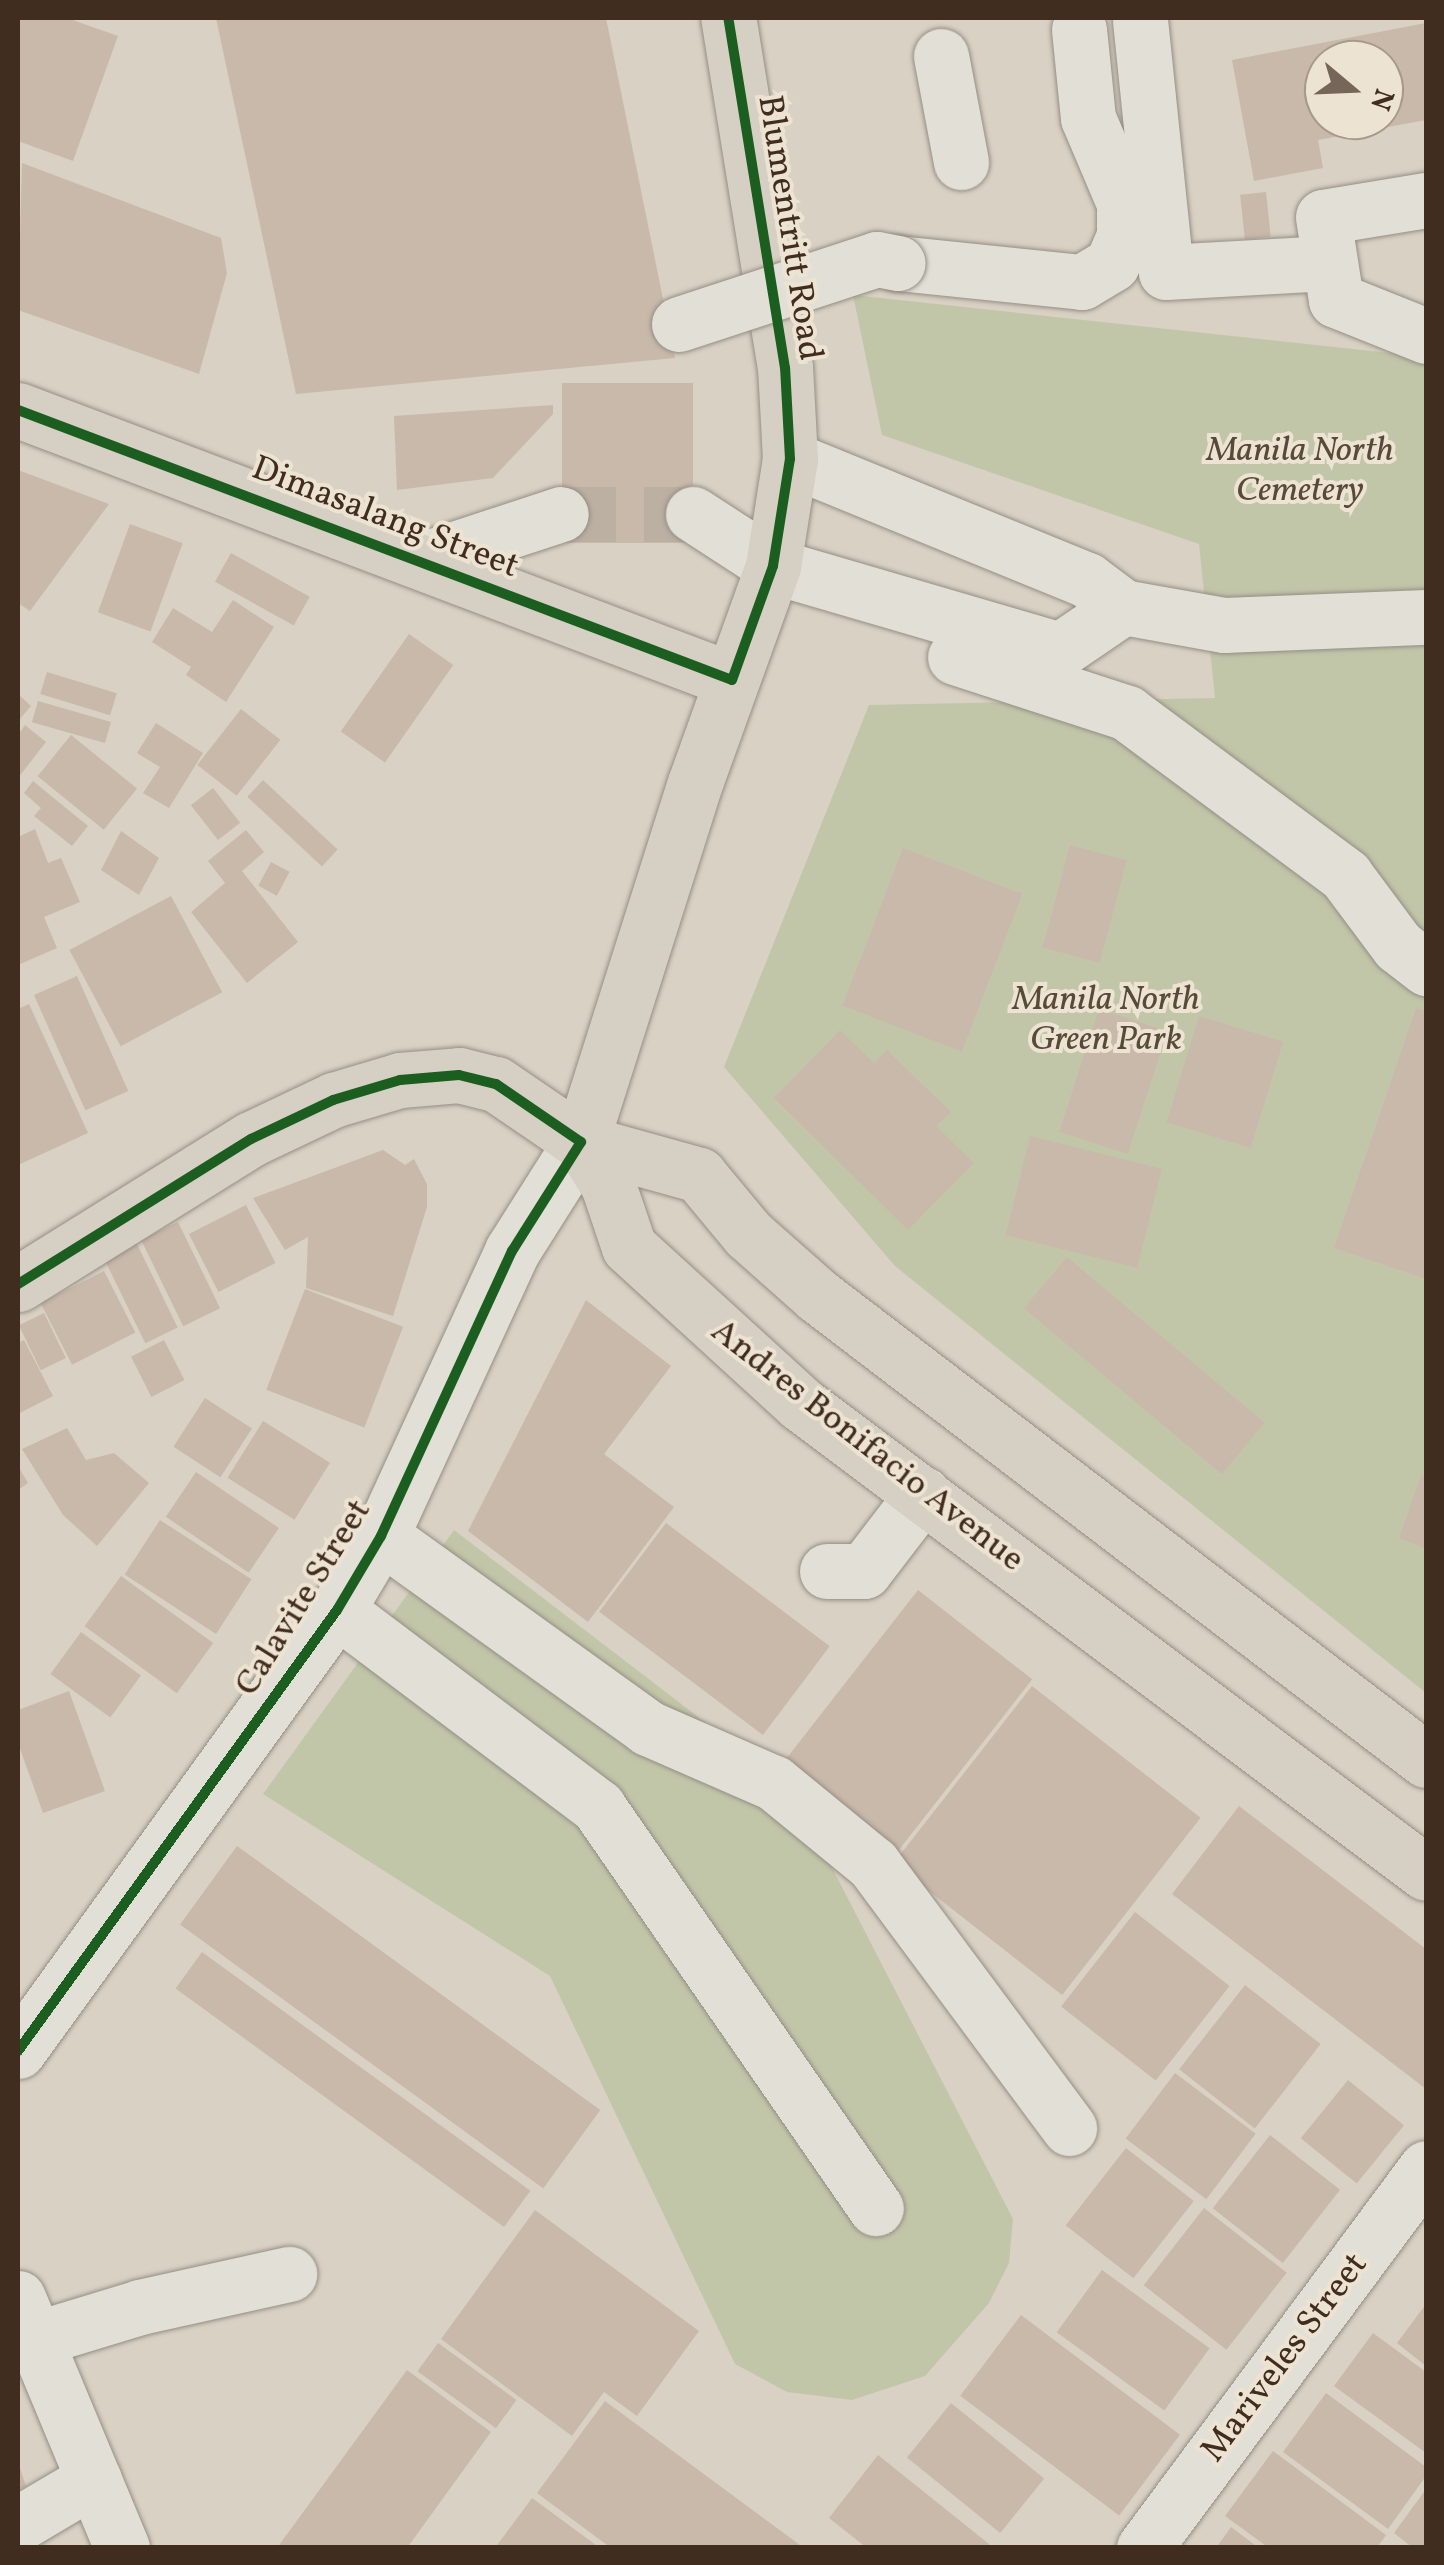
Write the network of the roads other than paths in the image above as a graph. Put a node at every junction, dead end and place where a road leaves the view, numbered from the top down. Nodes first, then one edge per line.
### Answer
1 (728, 18) edge
2 (1140, 20) dead end
3 (1080, 30) dead end
4 (941, 56) dead end
5 (961, 162) dead end
6 (1426, 200) edge
7 (1328, 263) junction
8 (678, 324) dead end
9 (1426, 336) edge
10 (18, 410) edge
11 (790, 458) junction
12 (562, 514) tunnel mouth
13 (693, 514) tunnel mouth
14 (421, 560) junction
15 (768, 580) junction
16 (1123, 608) junction
17 (1426, 617) edge
18 (732, 680) junction
19 (1426, 968) edge
20 (582, 1142) junction
21 (18, 1284) edge
22 (923, 1494) junction
23 (381, 1536) junction
24 (826, 1570) dead end
25 (338, 1610) junction
26 (1426, 1760) edge
27 (1426, 1873) edge
28 (18, 2051) edge
29 (1069, 2128) dead end
30 (1426, 2168) edge
31 (876, 2208) dead end
32 (289, 2274) dead end
33 (26, 2319) edge
34 (94, 2479) junction
35 (18, 2524) edge
36 (122, 2548) edge
37 (1144, 2548) edge

1 - 11 main road, Blumentritt Road
2 - 7 street
3 - 8 street, bridge
4 - 5 street
6 - 7 street
7 - 9 street
10 - 14 main road, Dimasalang Street
11 - 15 main road, Blumentritt Road
11 - 16 street
12 - 14 street
13 - 15 street
14 - 18 main road, Dimasalang Street
15 - 16 street
15 - 18 main road, Blumentritt Road
15 - 19 street
16 - 17 street
18 - 20 main road, Blumentritt Road
20 - 21 main road
20 - 22 main road, Andres Bonifacio Avenue
20 - 23 street, Calavite Street
20 - 26 main road
22 - 24 street
22 - 27 main road, Andres Bonifacio Avenue
23 - 25 street, Calavite Street
23 - 29 street
25 - 28 street, Calavite Street
25 - 31 street
30 - 37 street, Mariveles Street
32 - 33 street
33 - 34 street
34 - 35 street
34 - 36 street

